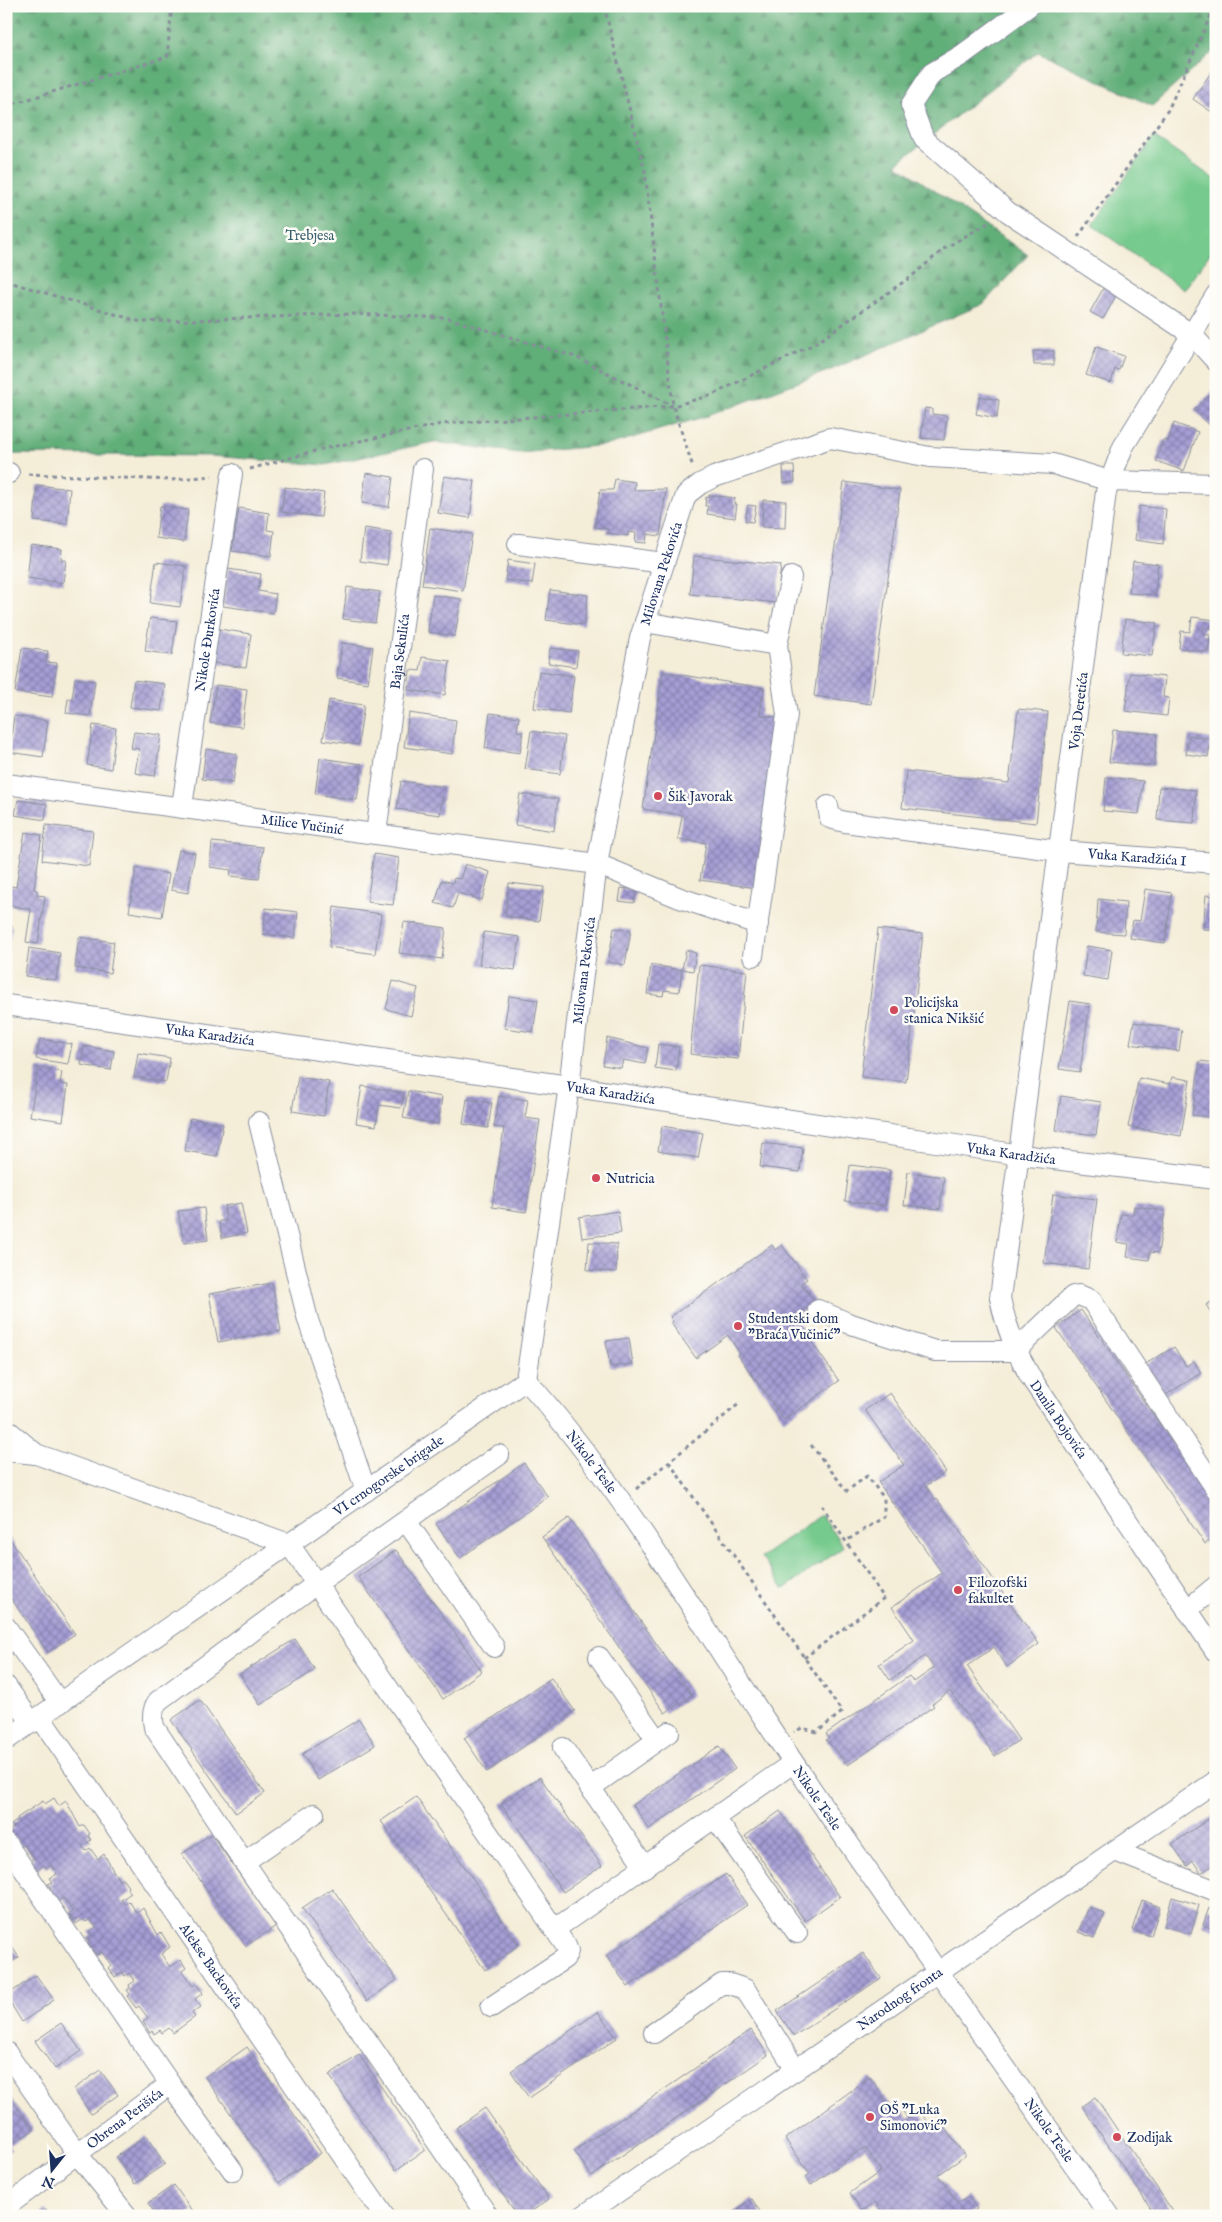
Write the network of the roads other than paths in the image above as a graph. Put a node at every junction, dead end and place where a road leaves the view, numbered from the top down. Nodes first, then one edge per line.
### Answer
1 (1029, 6) edge
2 (1216, 295) edge
3 (1190, 334) junction
4 (1216, 362) edge
5 (423, 469) dead end
6 (232, 474) road end
7 (1110, 481) junction
8 (1216, 484) edge
9 (518, 544) dead end
10 (664, 563) junction
11 (791, 577) dead end
12 (645, 622) junction
13 (777, 645) junction
14 (6, 784) edge
15 (182, 806) junction
16 (828, 806) dead end
17 (376, 834) junction
18 (1060, 851) junction
19 (1216, 863) edge
20 (597, 864) junction
21 (758, 924) junction
22 (753, 956) dead end
23 (6, 1005) edge
24 (569, 1086) junction
25 (259, 1122) dead end
26 (1021, 1155) junction
27 (1216, 1179) edge
28 (818, 1310) dead end
29 (1015, 1351) junction
30 (526, 1380) junction
31 (6, 1429) edge
32 (6, 1451) edge
33 (36, 1454) junction
34 (499, 1455) dead end
35 (1216, 1489) edge
36 (366, 1491) junction
37 (406, 1521) junction
38 (289, 1544) junction
39 (316, 1584) junction
40 (1216, 1586) edge
41 (1187, 1610) junction
42 (6, 1628) edge
43 (494, 1647) dead end
44 (1216, 1652) edge
45 (599, 1657) dead end
46 (6, 1686) edge
47 (60, 1703) junction
48 (36, 1720) junction
49 (6, 1740) edge
50 (563, 1748) dead end
51 (794, 1763) junction
52 (1216, 1781) edge
53 (590, 1788) junction
54 (314, 1814) dead end
55 (715, 1818) junction
56 (6, 1843) edge
57 (1115, 1851) junction
58 (244, 1862) junction
59 (645, 1867) junction
60 (1216, 1891) edge
61 (555, 1929) junction
62 (797, 1933) dead end
63 (939, 1972) junction
64 (491, 2007) dead end
65 (654, 2033) dead end
66 (6, 2052) edge
67 (796, 2070) junction
68 (170, 2084) junction
69 (78, 2155) junction
70 (233, 2171) dead end
71 (6, 2207) edge
72 (126, 2216) edge
73 (384, 2216) edge
74 (488, 2216) edge
75 (583, 2216) edge
76 (1110, 2216) edge

1 - 3 street
2 - 3 street, Voja Deretića
3 - 4 street
3 - 7 street, Voja Deretića
5 - 17 street, Baja Sekulića
6 - 15 street, Nikole Đurkovića
7 - 8 street, Milovana Pekovića
7 - 10 street, Milovana Pekovića
7 - 18 street, Voja Deretića
9 - 10 street
10 - 12 street, Milovana Pekovića
11 - 13 street
12 - 13 street
12 - 20 street, Milovana Pekovića
13 - 21 street
14 - 15 street, Milice Vučinić
15 - 17 street, Milice Vučinić
16 - 18 street, Vuka Karadžića I
17 - 20 street, Milice Vučinić
18 - 19 street, Vuka Karadžića I
18 - 26 street, Voja Deretića
20 - 21 street, Milice Vučinić
20 - 24 street, Milovana Pekovića
21 - 22 street
23 - 24 street, Vuka Karadžića
24 - 26 street, Vuka Karadžića
24 - 30 street
25 - 36 street
26 - 27 street, Vuka Karadžića
26 - 29 street, Danila Bojovića
28 - 29 street
29 - 35 street
29 - 41 street, Danila Bojovića
30 - 36 street, VI crnogorske brigade
30 - 51 street, Nikole Tesle
31 - 33 street
32 - 33 street
33 - 38 street
34 - 37 street
36 - 38 street, VI crnogorske brigade
37 - 39 street
37 - 43 street
38 - 39 street
38 - 47 street, VI crnogorske brigade
39 - 58 street
39 - 61 street
40 - 41 street
41 - 44 street, Danila Bojovića
42 - 47 street
45 - 53 street
46 - 48 street, Alekse Backovića
47 - 48 street, VI crnogorske brigade
48 - 49 street, VI crnogorske brigade
48 - 73 street, Alekse Backovića
50 - 53 street
51 - 55 street
51 - 63 street, Nikole Tesle
52 - 57 street, Narodnog fronta
53 - 59 street
54 - 58 street
55 - 59 street
55 - 62 street
56 - 68 street
57 - 60 street
57 - 63 street, Narodnog fronta
58 - 74 street
59 - 61 street
61 - 64 street
63 - 67 street, Narodnog fronta
63 - 76 street, Nikole Tesle
65 - 67 street
66 - 69 street
67 - 75 street, Narodnog fronta
68 - 69 street, Obrena Perišića
68 - 70 street
69 - 71 street, Obrena Perišića
69 - 72 street

